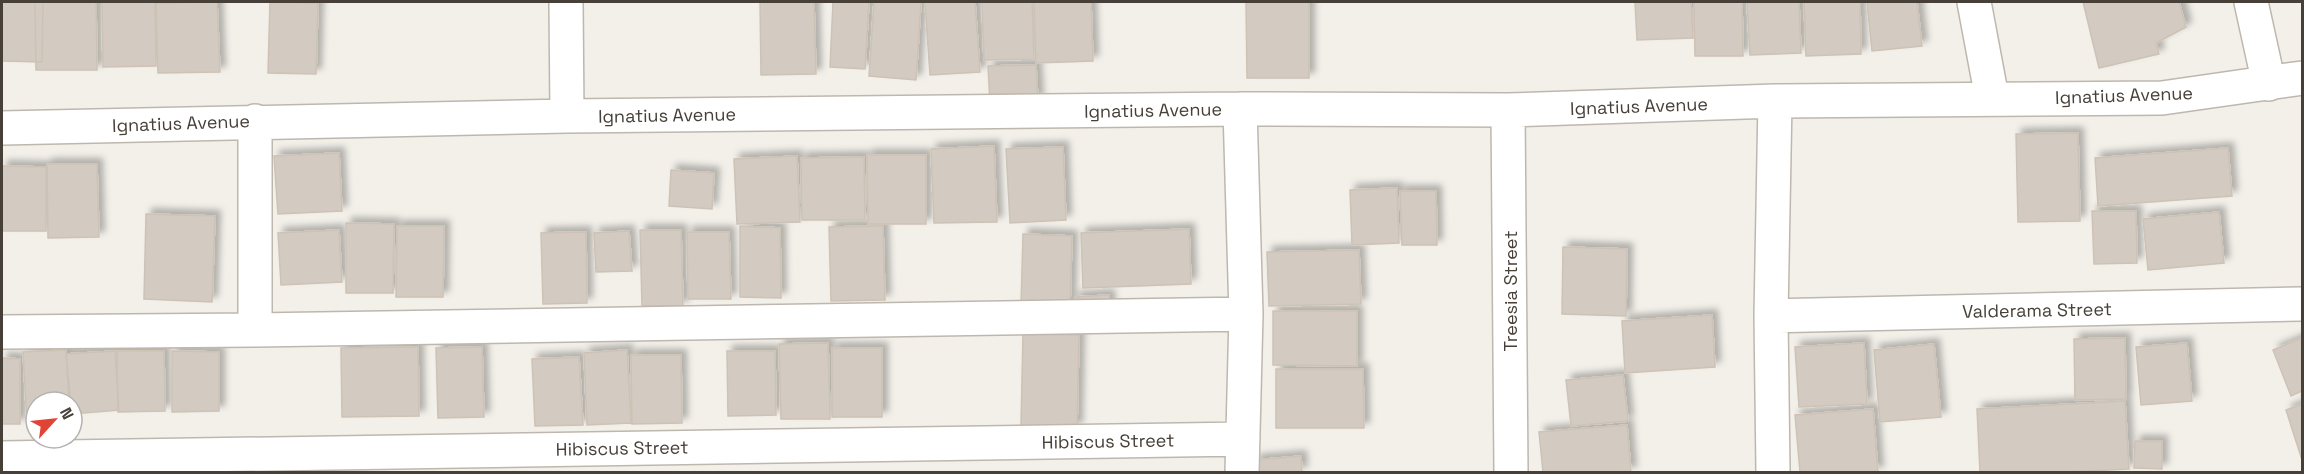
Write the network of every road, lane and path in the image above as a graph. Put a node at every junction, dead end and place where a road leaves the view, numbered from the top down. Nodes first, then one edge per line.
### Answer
1 (566, 2) edge
2 (1974, 2) edge
3 (2251, 2) edge
4 (2302, 78) edge
5 (2269, 84) junction
6 (1992, 98) junction
7 (1775, 101) junction
8 (1240, 109) junction
9 (1508, 110) junction
10 (567, 116) junction
11 (255, 121) junction
12 (2, 128) edge
13 (2302, 304) edge
14 (1245, 315) junction
15 (1771, 316) junction
16 (255, 330) junction
17 (2, 332) edge
18 (1243, 439) junction
19 (2, 458) edge
20 (1242, 472) edge
21 (1511, 472) edge
22 (1773, 472) edge

1 - 10 street
2 - 6 street
3 - 5 street
4 - 5 street, Ignatius Avenue
5 - 6 street, Ignatius Avenue
6 - 7 street, Ignatius Avenue
7 - 9 street, Ignatius Avenue
7 - 15 street
8 - 9 street, Ignatius Avenue
8 - 10 street, Ignatius Avenue
8 - 14 street
9 - 21 street, Treesia Street
10 - 11 street, Ignatius Avenue
11 - 12 street, Ignatius Avenue
11 - 16 street
13 - 15 street, Valderama Street
14 - 16 street
14 - 18 street
15 - 22 street
16 - 17 street
18 - 19 street, Hibiscus Street
18 - 20 street

